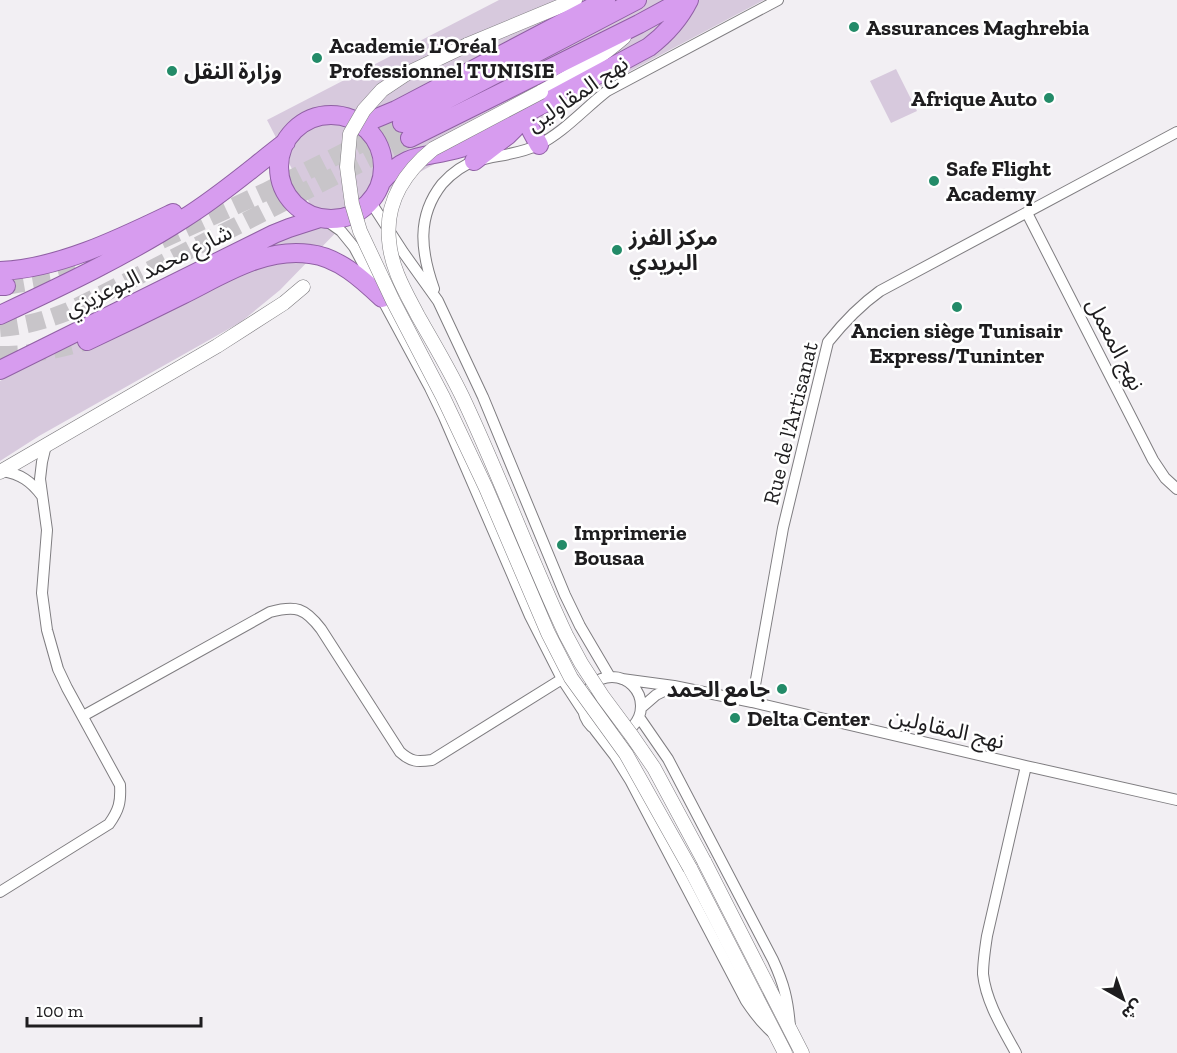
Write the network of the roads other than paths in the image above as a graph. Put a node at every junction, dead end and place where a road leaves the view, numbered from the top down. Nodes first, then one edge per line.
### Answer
1 (575, 0) edge
2 (638, 0) edge
3 (683, 0) edge
4 (689, 0) edge
5 (778, 0) edge
6 (602, 1) edge
7 (639, 24) junction
8 (522, 116) junction
9 (359, 123) junction
10 (1177, 132) edge
11 (286, 142) junction
12 (539, 145) junction
13 (474, 161) junction
14 (236, 181) junction
15 (381, 182) junction
16 (370, 201) junction
17 (1027, 213) junction
18 (322, 219) junction
19 (2, 281) edge
20 (303, 287) dead end
21 (382, 298) junction
22 (438, 301) junction
23 (0, 315) edge
24 (87, 341) tunnel mouth
25 (0, 370) edge
26 (46, 445) junction
27 (1, 472) edge
28 (1177, 489) edge
29 (42, 496) junction
30 (610, 677) junction
31 (562, 679) junction
32 (622, 679) junction
33 (674, 686) junction
34 (752, 702) junction
35 (583, 711) junction
36 (640, 712) junction
37 (83, 716) junction
38 (594, 730) junction
39 (1026, 766) junction
40 (1177, 800) edge
41 (0, 892) edge
42 (790, 1030) junction
43 (777, 1036) junction
44 (785, 1053) edge
45 (802, 1053) edge
46 (1016, 1053) edge

1 - 43 street, bridge
2 - 7 highway
3 - 7 highway
4 - 8 highway
5 - 12 street, نهج المقاولين
6 - 9 highway
7 - 42 street, bridge
8 - 12 highway
8 - 13 highway
8 - 15 highway
9 - 11 highway
9 - 15 highway
10 - 17 street, Rue de l'Artisanat
11 - 14 highway, شارع محمد البوعزيزي
11 - 18 highway
12 - 13 street, نهج المقاولين
13 - 22 street, نهج المقاولين
14 - 19 highway
14 - 23 highway, شارع محمد البوعزيزي
15 - 16 highway
16 - 18 highway
16 - 22 street
17 - 28 street, نهج المعمل
17 - 34 street, Rue de l'Artisanat
18 - 21 street
18 - 25 highway, شارع محمد البوعزيزي
20 - 26 street
21 - 24 highway
21 - 31 street
22 - 30 street
26 - 27 street
26 - 29 street
27 - 29 street
29 - 37 street
30 - 32 street
30 - 35 street
31 - 35 street
31 - 37 street
32 - 33 street, نهج المقاولين
32 - 36 street
33 - 34 street, نهج المقاولين
33 - 36 street
34 - 39 street, نهج المقاولين
35 - 38 street
36 - 38 street
36 - 42 street
37 - 41 street
38 - 43 street
39 - 40 street, نهج المقاولين
39 - 46 street
42 - 45 street
43 - 44 street

